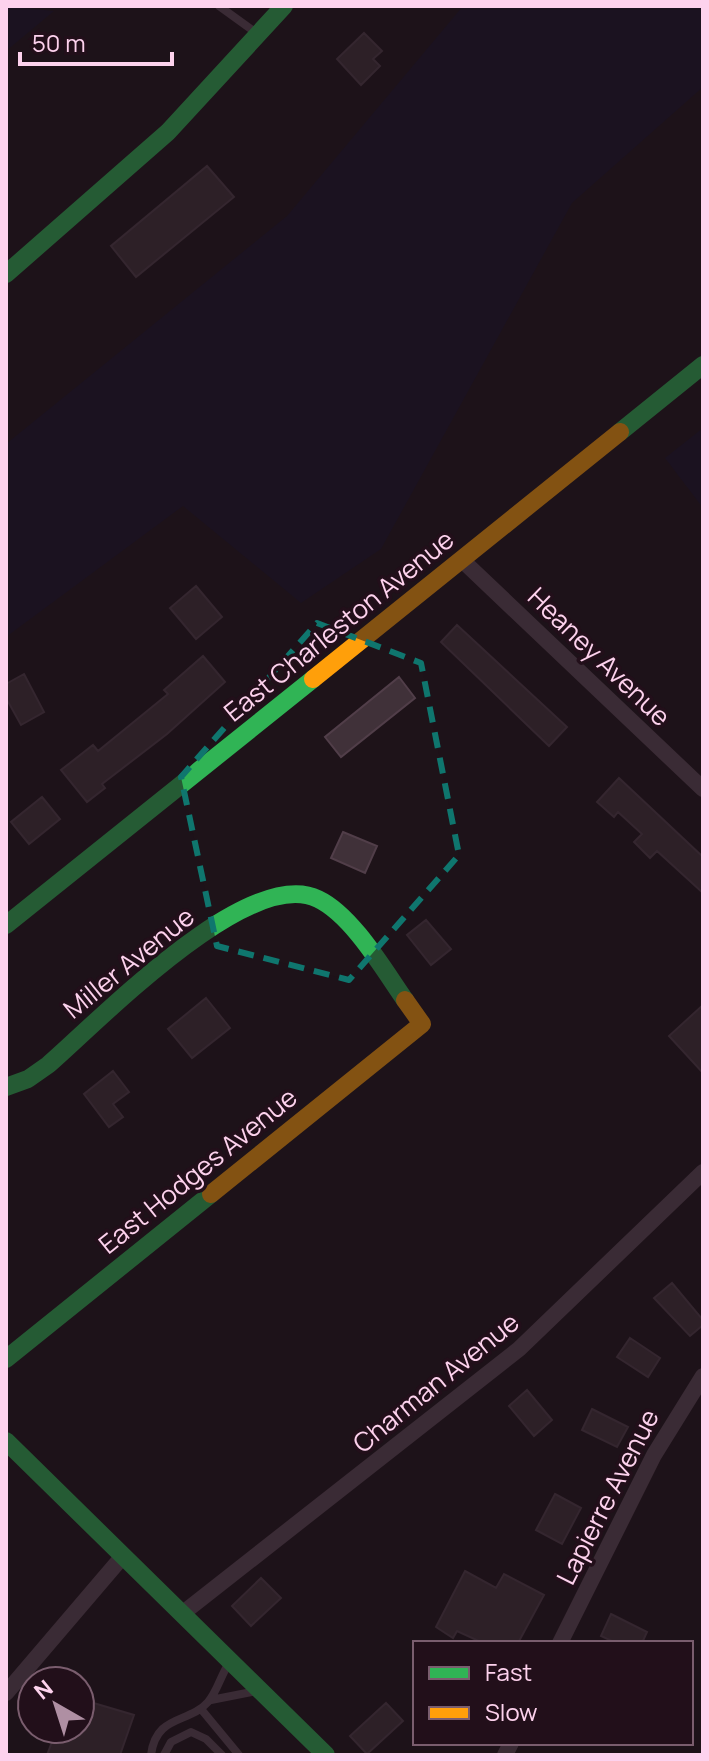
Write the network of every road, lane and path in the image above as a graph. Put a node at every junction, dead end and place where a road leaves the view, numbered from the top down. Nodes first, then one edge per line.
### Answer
1 (219, 6) edge
2 (284, 6) edge
3 (259, 35) junction
4 (6, 274) edge
5 (703, 365) edge
6 (462, 560) junction
7 (703, 789) edge
8 (6, 925) edge
9 (422, 1024) joint
10 (6, 1087) edge
11 (703, 1172) edge
12 (6, 1359) edge
13 (703, 1376) edge
14 (6, 1441) edge
15 (123, 1556) junction
16 (183, 1613) junction
17 (561, 1641) edge
18 (232, 1659) junction
19 (261, 1690) junction
20 (6, 1693) edge
21 (211, 1700) junction
22 (201, 1709) junction
23 (151, 1755) edge
24 (164, 1755) edge
25 (222, 1755) edge
26 (239, 1755) edge
27 (326, 1755) edge

1 - 3 lane
2 - 3 street
3 - 4 street
5 - 6 street, East Charleston Avenue
6 - 7 street, Heaney Avenue
6 - 8 street, East Charleston Avenue
9 - 10 street, Miller Avenue
9 - 12 street, East Hodges Avenue
11 - 16 street, Charman Avenue
13 - 17 street, Lapierre Avenue
14 - 15 street
15 - 16 street
15 - 20 street
16 - 18 street
18 - 19 street
18 - 21 lane
19 - 21 lane
19 - 27 street
21 - 22 lane
22 - 23 lane
22 - 26 lane
24 - 25 lane

